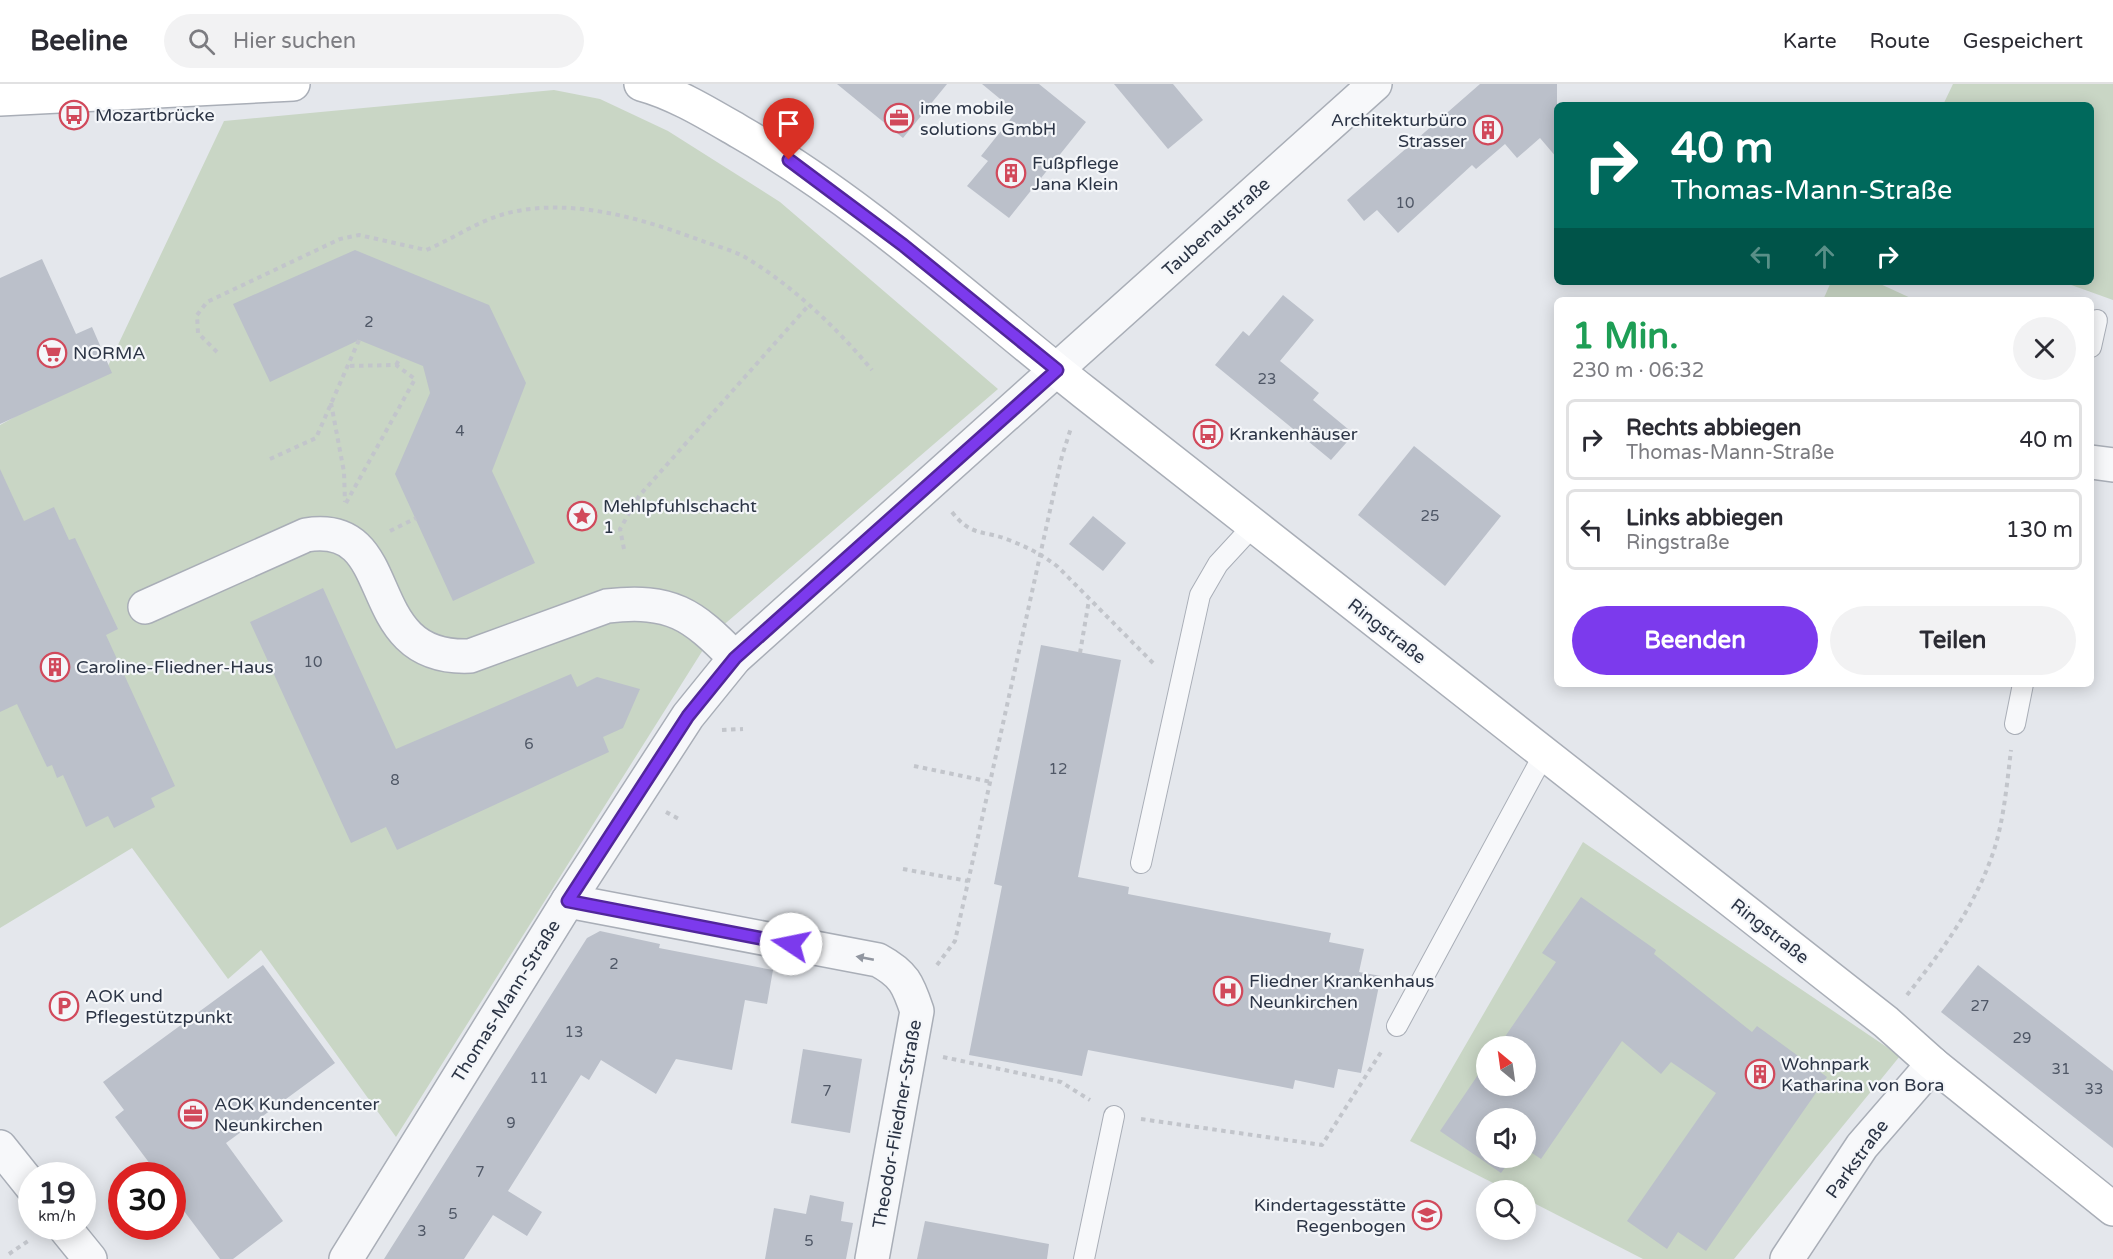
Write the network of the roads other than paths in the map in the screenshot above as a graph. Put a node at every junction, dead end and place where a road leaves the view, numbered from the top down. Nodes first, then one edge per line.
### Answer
1 (293, 84) edge
2 (641, 84) edge
3 (1375, 84) edge
4 (0, 99) edge
5 (2097, 320) dead end
6 (2094, 334) edge
7 (1057, 370) junction
8 (2094, 462) edge
9 (2113, 465) edge
10 (1253, 526) junction
11 (145, 607) dead end
12 (735, 658) junction
13 (2022, 687) edge
14 (2015, 724) road end
15 (1544, 754) junction
16 (1141, 863) dead end
17 (568, 901) junction
18 (1397, 1026) road end
19 (1933, 1064) junction
20 (1114, 1116) road end
21 (0, 1148) edge
22 (18, 1170) edge
23 (2113, 1209) edge
24 (75, 1240) edge
25 (90, 1259) edge
26 (346, 1259) edge
27 (872, 1259) edge
28 (1084, 1259) edge
29 (1788, 1259) edge

1 - 4 street
2 - 7 street, Ringstraße
3 - 7 street, Taubenaustraße
5 - 6 lane
7 - 10 street, Ringstraße
7 - 12 street, Thomas-Mann-Straße
8 - 9 street
10 - 15 street, Ringstraße
10 - 16 lane
11 - 12 street
12 - 17 street, Thomas-Mann-Straße
13 - 14 lane
15 - 18 lane
15 - 19 street, Ringstraße
17 - 26 street, Thomas-Mann-Straße
27 -> 17 street, Theodor-Fliedner-Straße
19 - 23 street, Ringstraße
19 - 29 street, Parkstraße
20 - 28 lane
21 - 22 street
24 - 25 street

